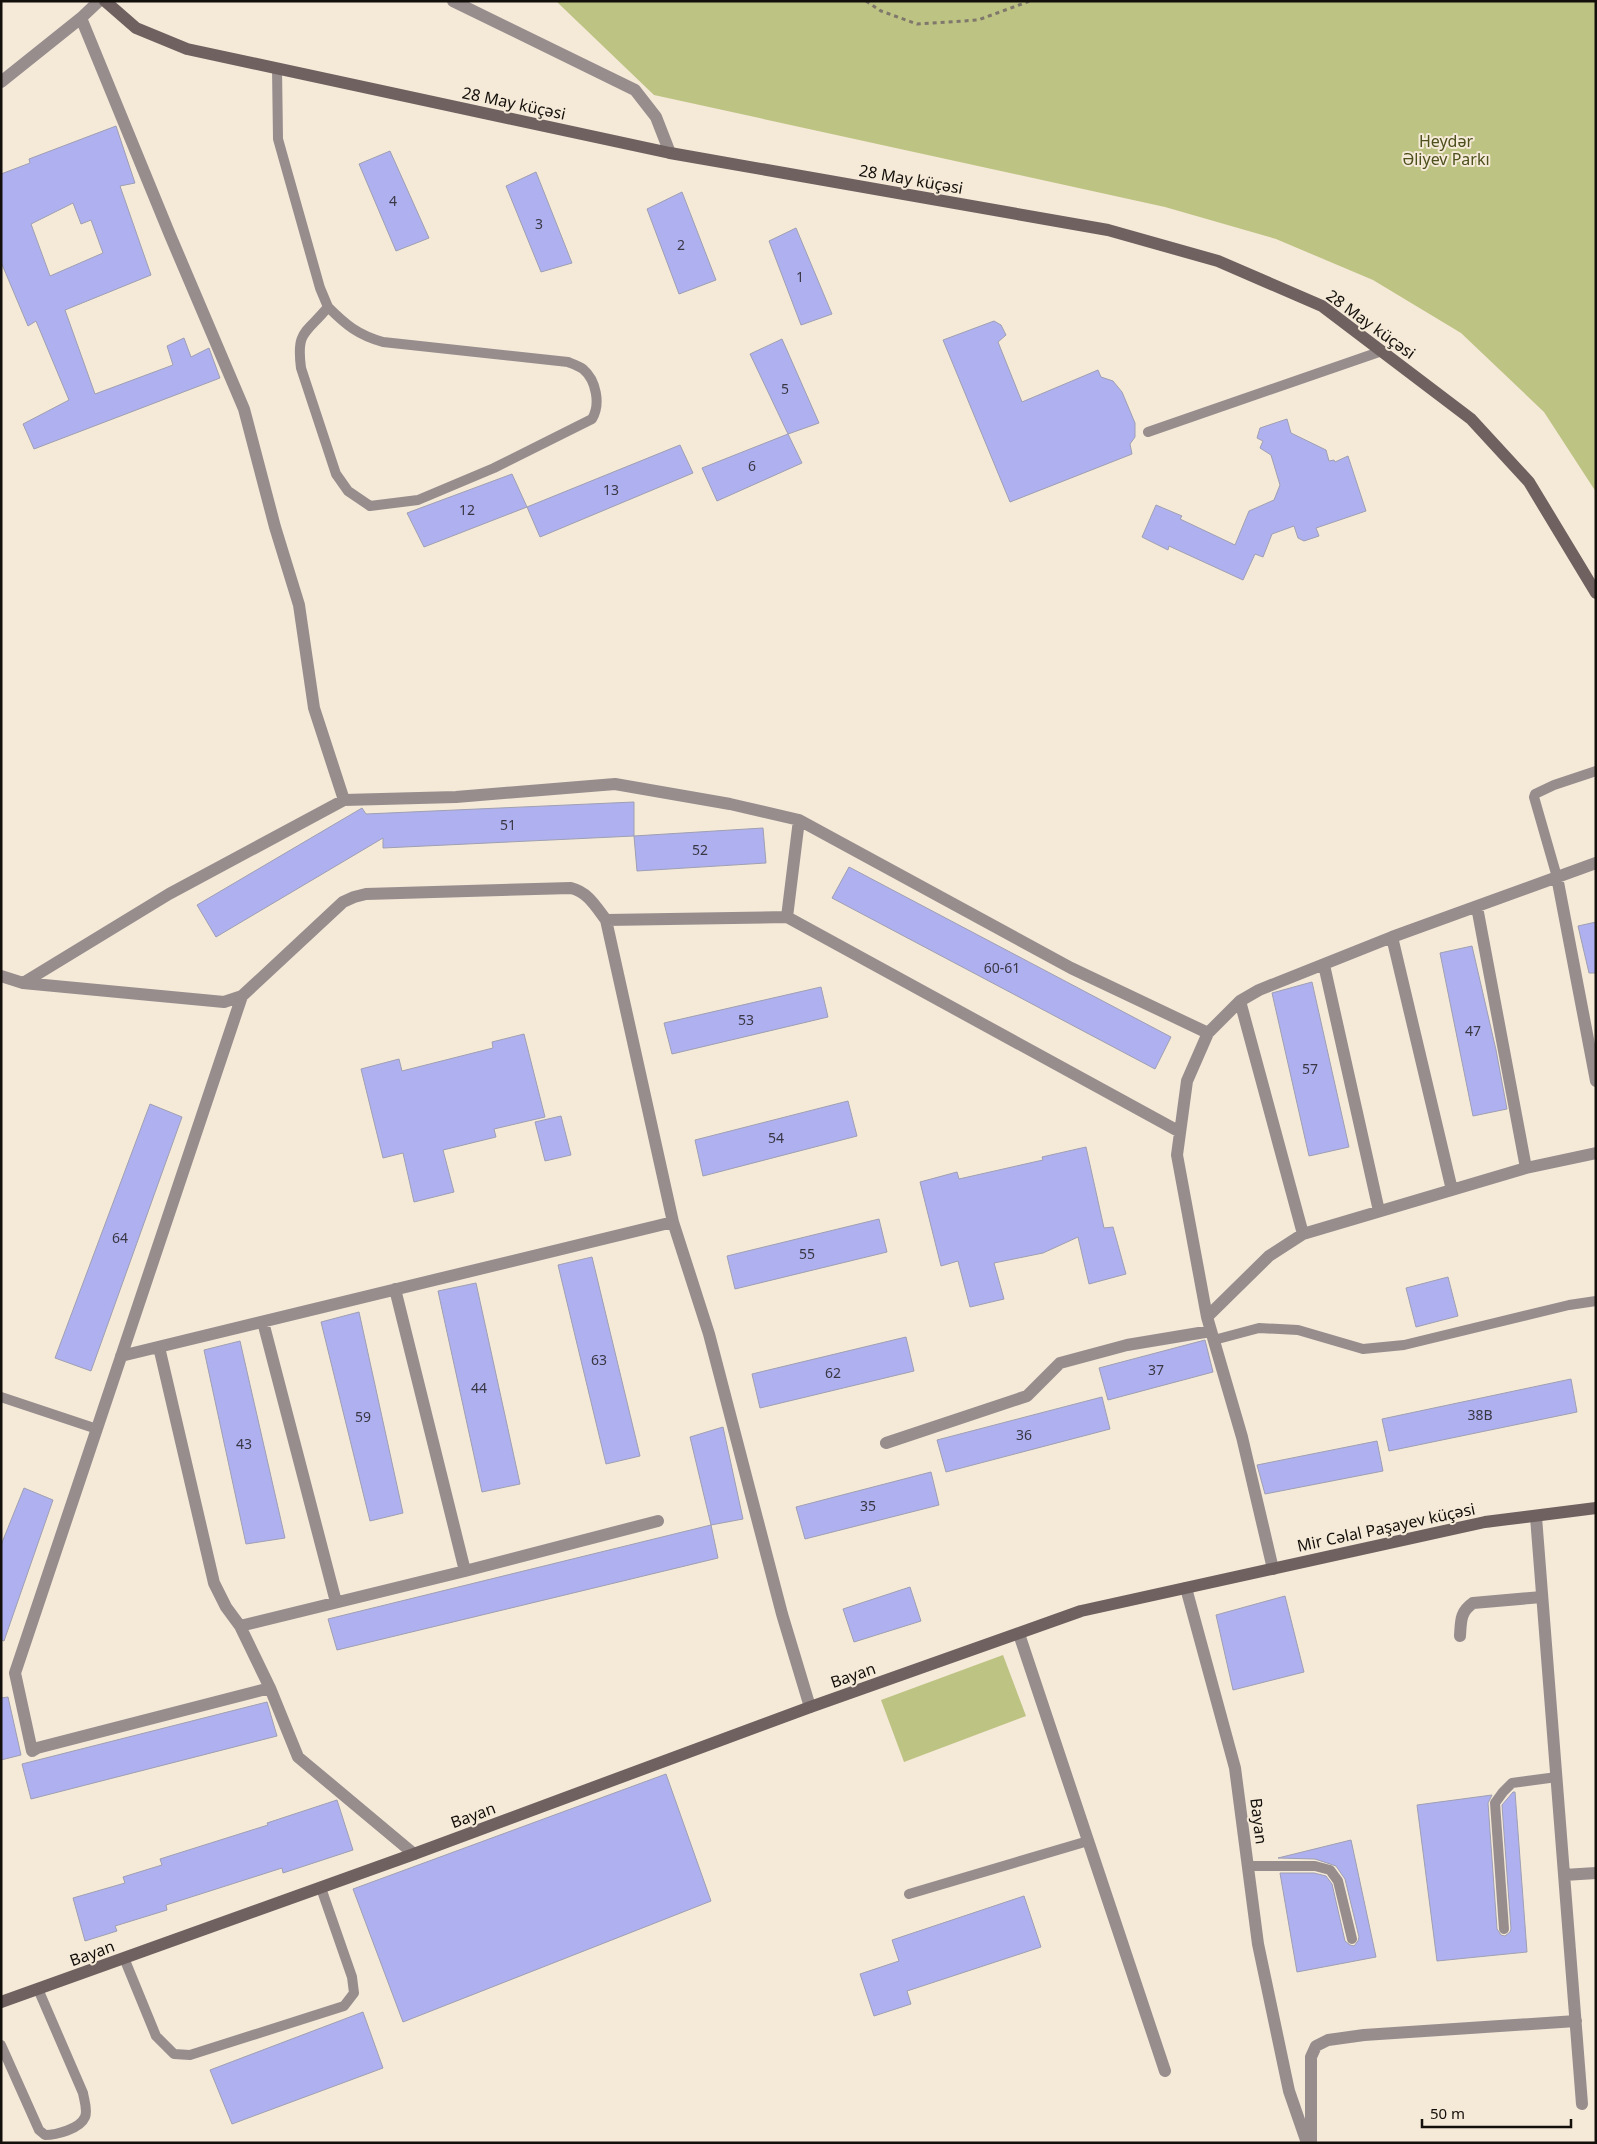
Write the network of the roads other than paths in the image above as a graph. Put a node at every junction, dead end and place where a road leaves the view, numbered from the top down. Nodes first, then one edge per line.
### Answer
1 (99, 1) edge
2 (104, 1) edge
3 (453, 1) edge
4 (81, 18) junction
5 (277, 68) junction
6 (1, 82) edge
7 (670, 153) junction
8 (328, 307) junction
9 (1382, 351) junction
10 (1148, 432) dead end
11 (1596, 593) edge
12 (1596, 771) edge
13 (344, 800) junction
14 (799, 820) junction
15 (1596, 863) edge
16 (1557, 878) junction
17 (1477, 907) junction
18 (787, 917) junction
19 (606, 920) junction
20 (1392, 937) junction
21 (1324, 964) junction
22 (1, 976) edge
23 (23, 983) junction
24 (242, 996) junction
25 (1240, 1001) junction
26 (1208, 1033) junction
27 (1596, 1081) edge
28 (1180, 1132) junction
29 (1596, 1153) edge
30 (1526, 1168) junction
31 (1452, 1190) junction
32 (1379, 1211) junction
33 (672, 1222) junction
34 (1303, 1234) junction
35 (395, 1289) junction
36 (1596, 1301) edge
37 (1207, 1317) junction
38 (263, 1322) junction
39 (1212, 1335) junction
40 (159, 1347) junction
41 (122, 1356) junction
42 (1, 1398) edge
43 (97, 1429) junction
44 (886, 1443) dead end
45 (1596, 1508) edge
46 (1536, 1517) junction
47 (658, 1521) dead end
48 (1274, 1569) junction
49 (465, 1572) junction
50 (1186, 1588) junction
51 (1542, 1597) junction
52 (336, 1602) junction
53 (240, 1626) junction
54 (1019, 1634) junction
55 (1460, 1636) dead end
56 (270, 1688) junction
57 (810, 1707) junction
58 (1557, 1777) junction
59 (1088, 1841) junction
60 (414, 1854) junction
61 (1248, 1866) junction
62 (1596, 1872) edge
63 (1564, 1875) junction
64 (321, 1888) junction
65 (909, 1894) dead end
66 (1504, 1929) dead end
67 (1352, 1939) dead end
68 (124, 1958) junction
69 (38, 1989) junction
70 (1, 2002) edge
71 (1576, 2021) junction
72 (1, 2045) edge
73 (1165, 2071) dead end
74 (1582, 2104) dead end
75 (1309, 2143) edge

1 - 4 street
2 - 5 street, 28 May küçəsi
3 - 7 street
4 - 6 street
4 - 13 street
5 - 7 street, 28 May küçəsi
5 - 8 lane
7 - 9 street, 28 May küçəsi
8 - 8 lane
9 - 10 lane
9 - 11 street, 28 May küçəsi
12 - 16 lane
13 - 14 street
13 - 23 street
14 - 18 street
14 - 26 street
15 - 16 street
16 - 17 street
16 - 27 street
17 - 20 street
17 - 30 street
18 - 19 street
18 - 28 street
19 - 24 street
19 - 33 street
20 - 21 street
20 - 31 street
21 - 25 street
21 - 32 street
22 - 23 street
23 - 24 street
24 - 41 street
25 - 26 street
25 - 34 street
26 - 28 street
28 - 37 street
29 - 30 street
30 - 31 street
31 - 32 street
32 - 34 street
33 - 35 street
33 - 57 street
34 - 37 street
35 - 38 street
35 - 49 street
36 - 39 lane
37 - 39 street
38 - 40 street
38 - 52 street
39 - 44 street
39 - 48 street
40 - 41 street
40 - 53 street
41 - 43 street
42 - 43 lane
43 - 56 street
45 - 46 street, Mir Cəlal Paşayev küçəsi
46 - 48 street, Mir Cəlal Paşayev küçəsi
46 - 51 street
47 - 49 street
48 - 50 street, Mir Cəlal Paşayev küçəsi
49 - 52 street
50 - 54 street, Bayan
50 - 61 street, Bayan
51 - 55 street
51 - 58 street
52 - 53 street
53 - 56 street
54 - 57 street, Bayan
54 - 59 street
56 - 60 street
57 - 60 street, Bayan
58 - 63 street
58 - 66 lane
59 - 65 lane
59 - 73 street
60 - 64 street, Bayan
61 - 67 lane
61 - 75 street, Bayan
62 - 63 street
63 - 71 street
64 - 68 street, Bayan
64 - 68 lane
68 - 69 street, Bayan
69 - 70 street, Bayan
69 - 72 lane
71 - 74 street
71 - 75 street

